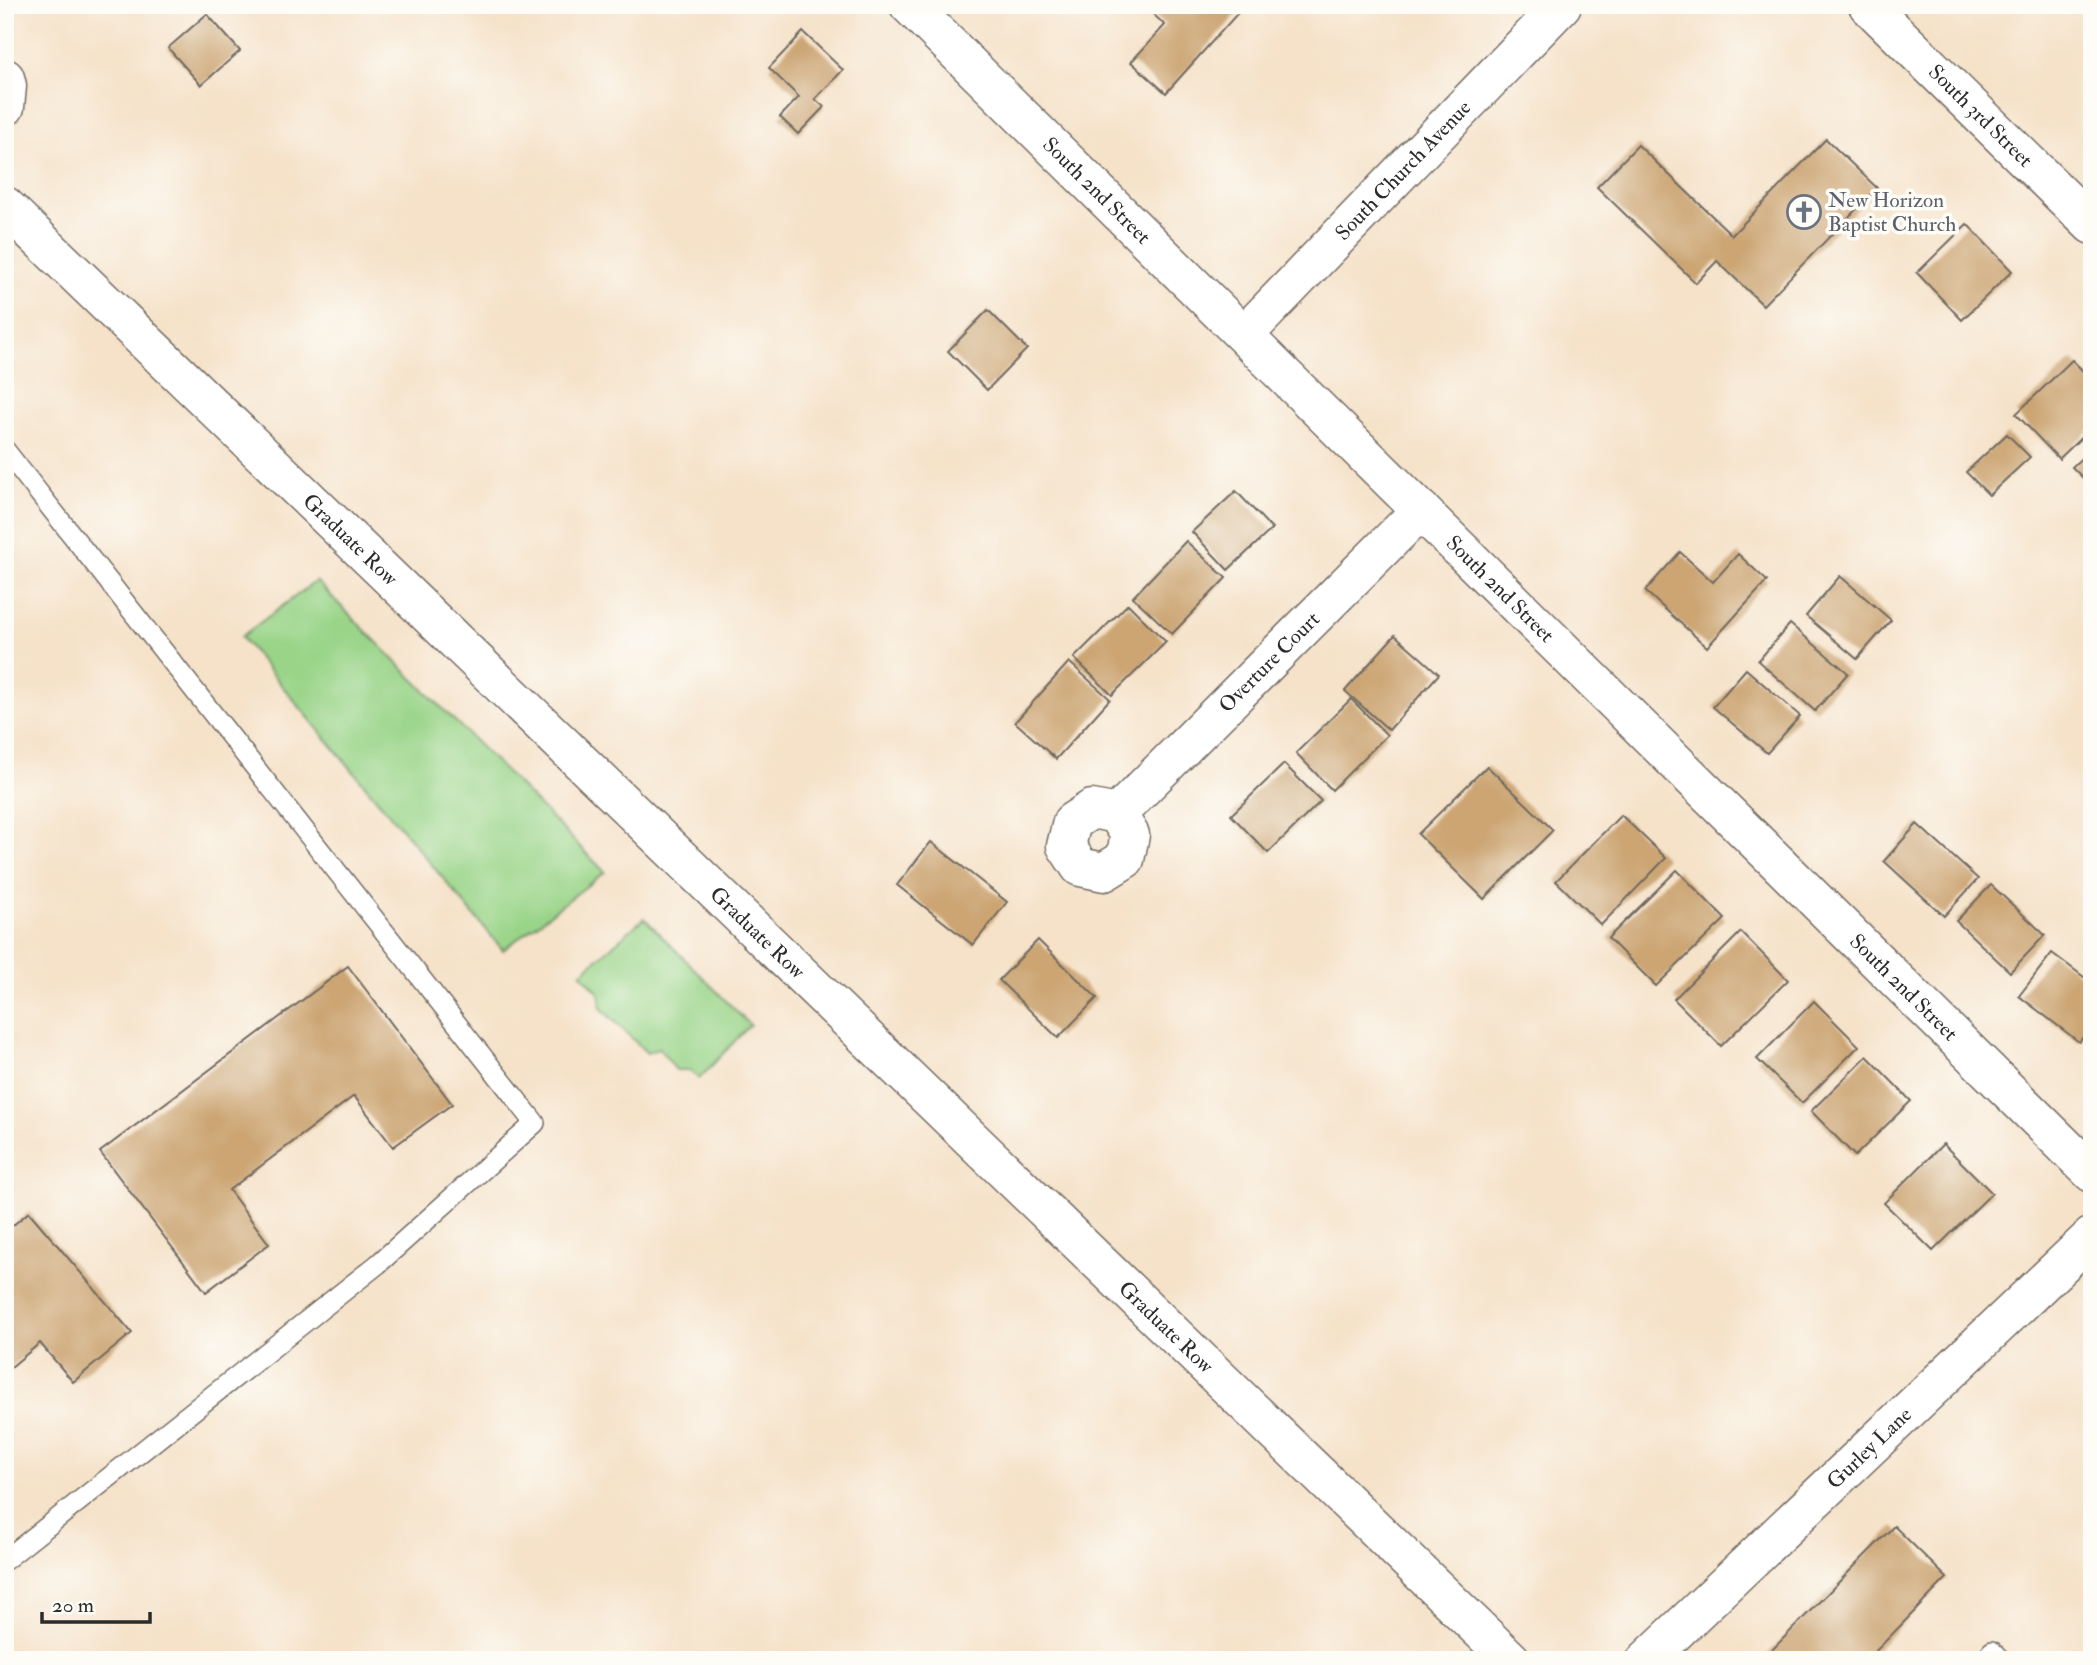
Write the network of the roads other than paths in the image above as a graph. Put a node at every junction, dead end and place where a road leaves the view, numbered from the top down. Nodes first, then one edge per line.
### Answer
1 (909, 5) edge
2 (1562, 5) edge
3 (1868, 5) edge
4 (5, 78) edge
5 (5, 107) edge
6 (5, 206) edge
7 (2092, 225) edge
8 (1244, 335) junction
9 (5, 450) edge
10 (1421, 510) junction
11 (1117, 814) dead end
12 (2092, 1173) edge
13 (2092, 1236) edge
14 (5, 1560) edge
15 (1511, 1660) edge
16 (1646, 1660) edge
17 (1984, 1660) edge
18 (2001, 1660) edge

1 - 8 street, South 2nd Street
2 - 8 street, South Church Avenue
3 - 7 street, South 3rd Street
4 - 5 street
6 - 15 street, Graduate Row
8 - 10 street, South 2nd Street
9 - 14 lane
10 - 11 street, Overture Court
10 - 12 street, South 2nd Street
13 - 16 street, Gurley Lane
17 - 18 lane

